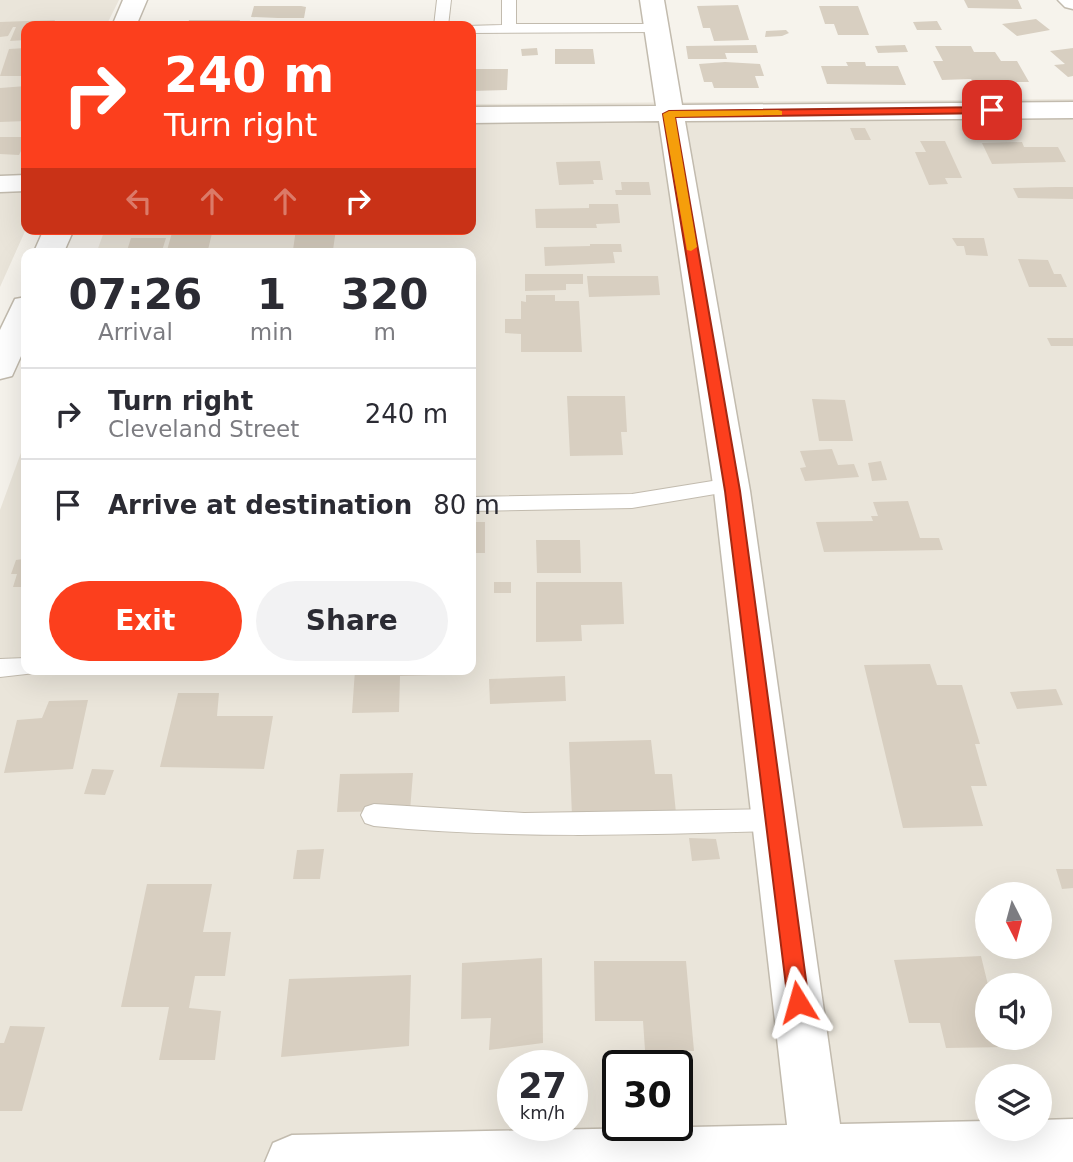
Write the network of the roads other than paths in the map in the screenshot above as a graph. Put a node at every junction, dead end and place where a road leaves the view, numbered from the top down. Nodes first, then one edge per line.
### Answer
1 (135, 0) edge
2 (444, 0) edge
3 (509, 0) edge
4 (654, 14) edge
5 (126, 21) edge
6 (442, 21) edge
7 (476, 29) edge
8 (509, 29) junction
9 (1073, 110) edge
10 (669, 114) junction
11 (476, 116) edge
12 (21, 183) edge
13 (0, 184) edge
14 (21, 318) edge
15 (0, 369) edge
16 (731, 485) junction
17 (476, 504) edge
18 (21, 667) edge
19 (0, 668) edge
20 (374, 815) dead end
21 (774, 820) junction
22 (1073, 1146) edge
23 (817, 1152) junction
24 (1022, 1155) edge
25 (292, 1162) edge

1 - 5 street
2 - 6 lane
3 - 8 lane
4 - 8 lane
4 - 10 street
7 - 8 lane
9 - 10 street
10 - 11 street
10 - 16 street
12 - 13 street
14 - 15 street
16 - 17 lane
16 - 21 street
18 - 19 lane
20 - 21 lane
21 - 23 street
22 - 24 street
23 - 24 street
23 - 25 street

